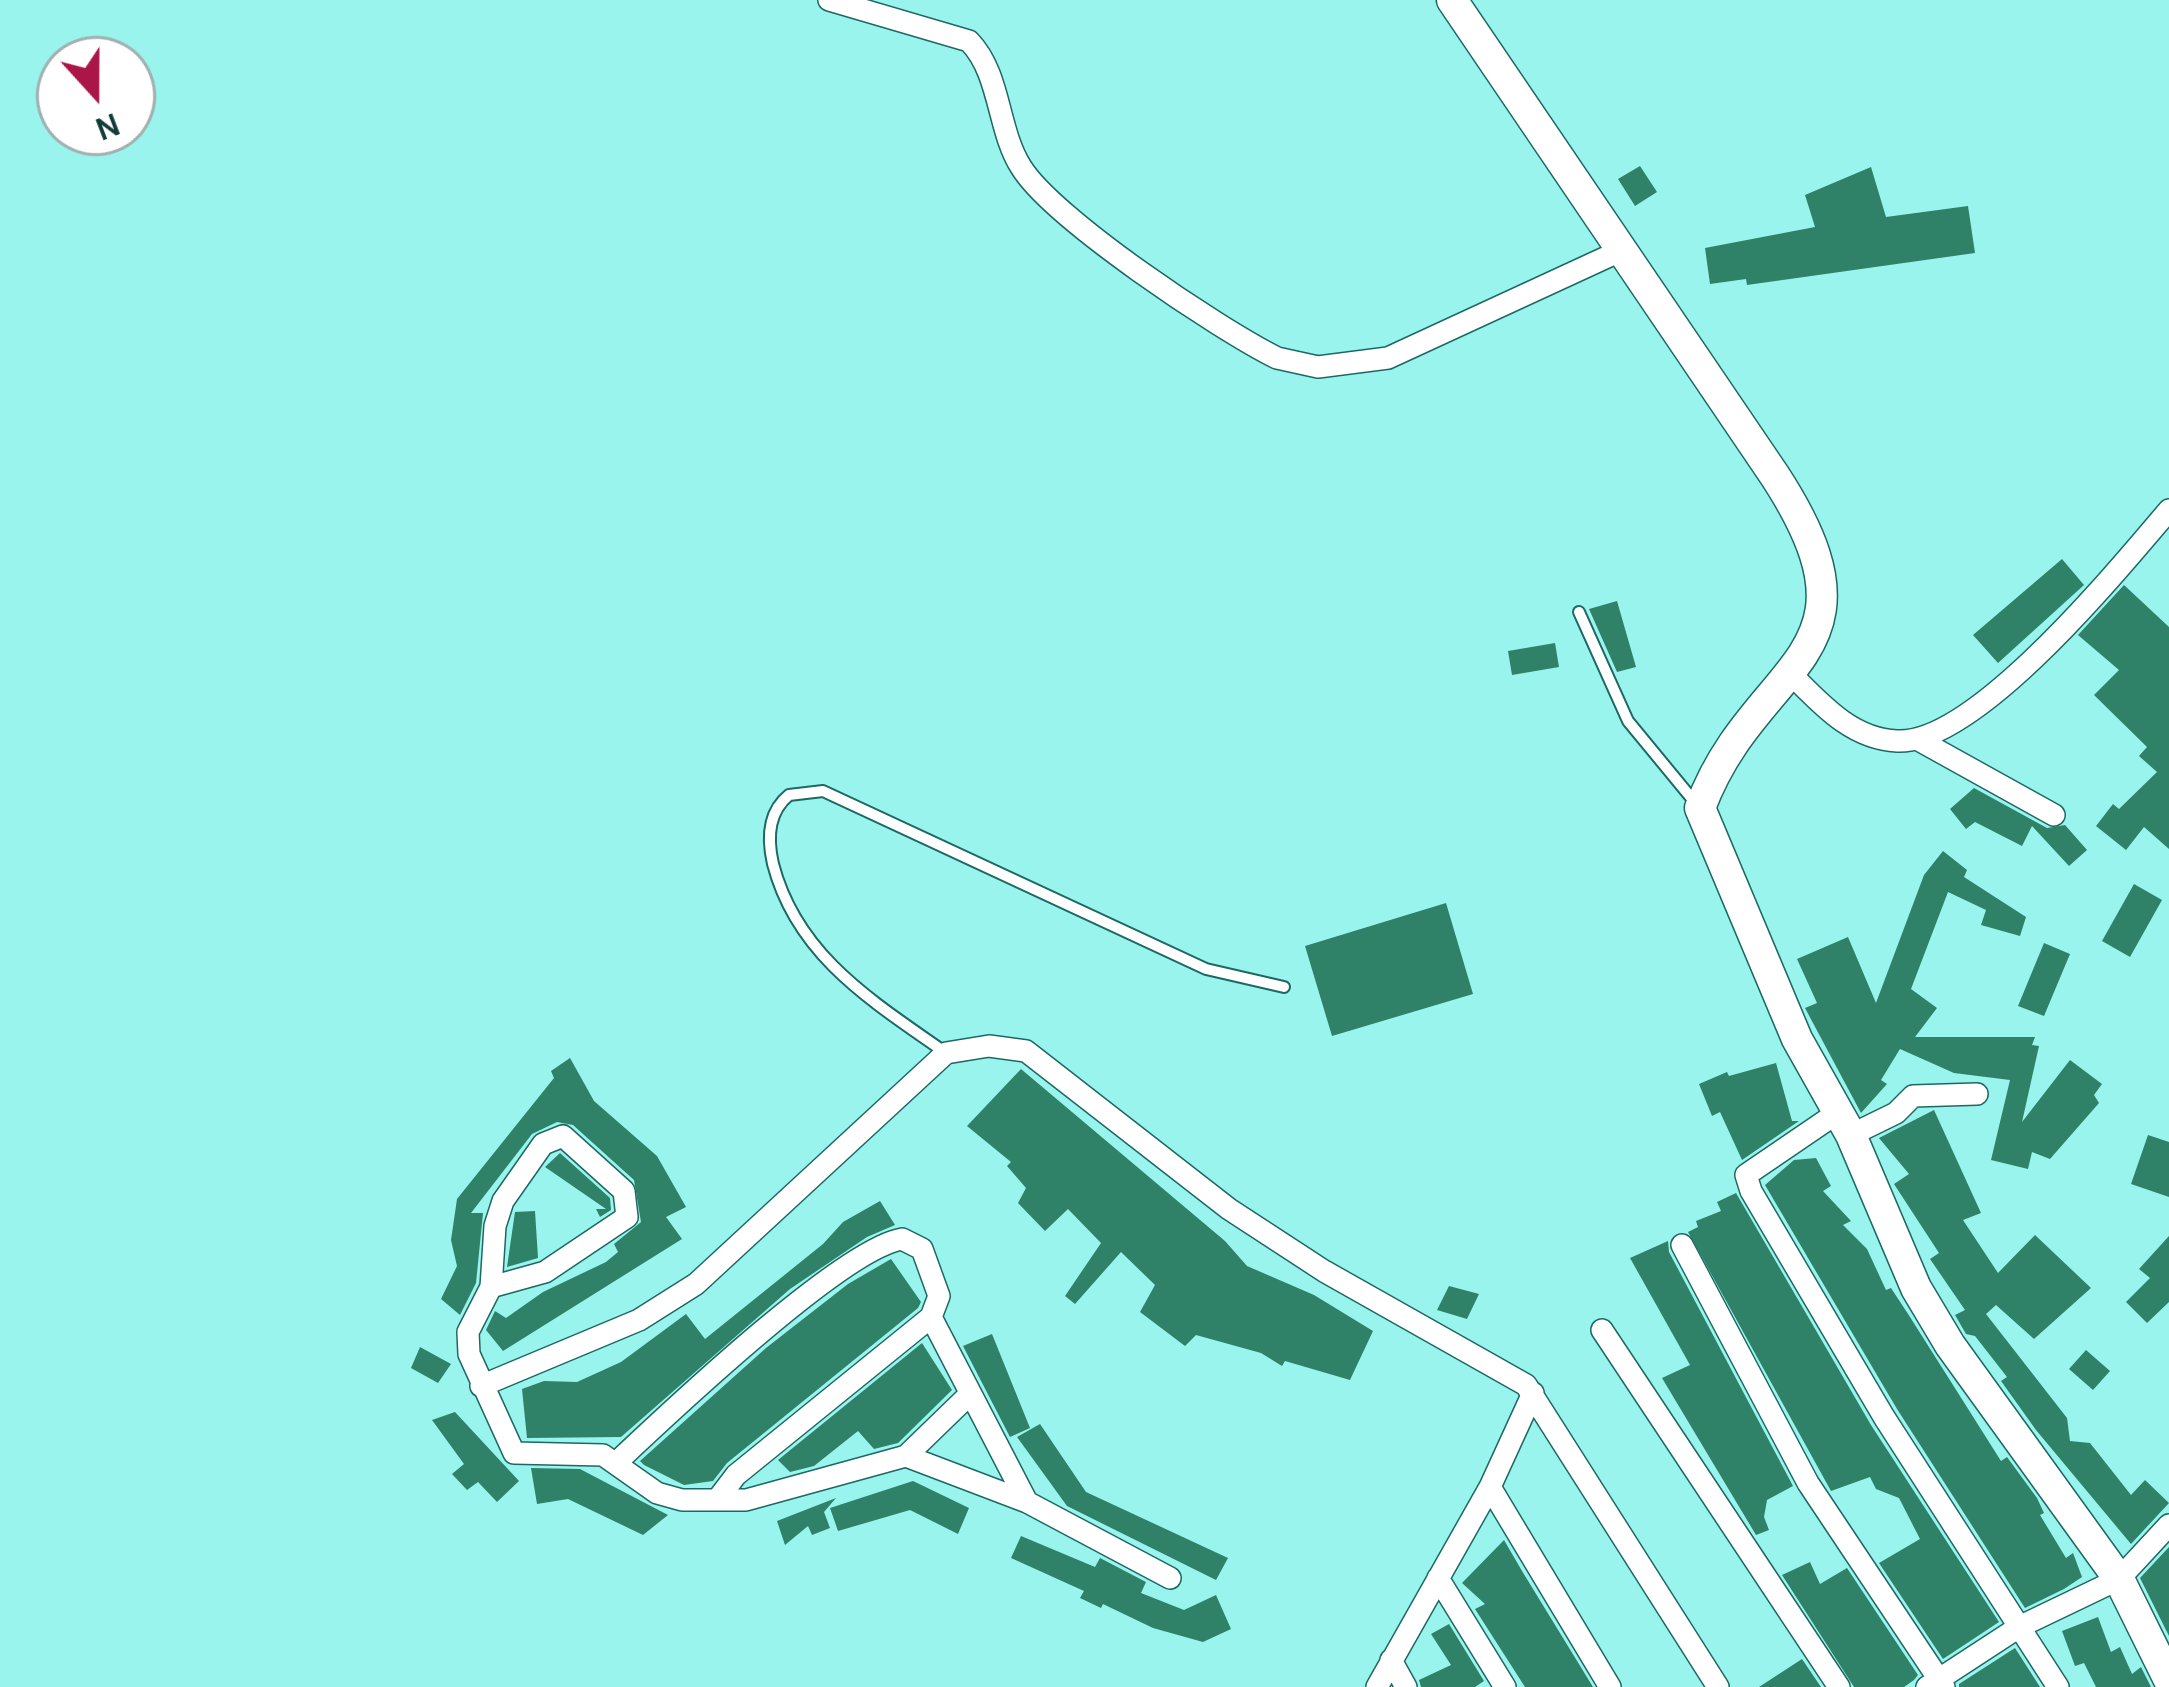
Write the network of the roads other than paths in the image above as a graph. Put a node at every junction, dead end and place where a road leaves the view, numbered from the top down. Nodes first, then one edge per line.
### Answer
1 (830, 0) edge
2 (1452, 0) edge
3 (1620, 251) junction
4 (2169, 510) edge
5 (1579, 612) dead end
6 (1790, 673) junction
7 (1917, 739) junction
8 (1700, 808) junction
9 (2054, 815) dead end
10 (1284, 987) dead end
11 (946, 1053) junction
12 (1977, 1094) dead end
13 (1844, 1124) junction
14 (1682, 1245) dead end
15 (490, 1287) junction
16 (931, 1317) junction
17 (1602, 1330) dead end
18 (481, 1386) junction
19 (1533, 1393) junction
20 (970, 1394) junction
21 (906, 1456) junction
22 (617, 1462) junction
23 (1490, 1487) junction
24 (717, 1499) junction
25 (1027, 1502) junction
26 (2169, 1526) edge
27 (1170, 1577) dead end
28 (1438, 1578) junction
29 (2119, 1579) junction
30 (2019, 1628) junction
31 (1391, 1660) junction
32 (2169, 1680) edge
33 (1937, 1684) edge
34 (1377, 1687) edge
35 (1406, 1687) edge
36 (1505, 1687) edge
37 (1610, 1687) edge
38 (1718, 1687) edge
39 (1839, 1687) edge
40 (2058, 1687) edge

1 - 3 street
2 - 3 street
3 - 6 street
4 - 7 street
5 - 8 lane
6 - 7 street
6 - 8 street
7 - 9 street
8 - 13 street
10 - 11 lane
11 - 18 street
11 - 19 street
12 - 13 street
13 - 29 street
13 - 30 street
14 - 33 street
15 - 15 street
15 - 18 street
16 - 20 street
16 - 22 street
16 - 24 street
17 - 39 street
18 - 22 street
19 - 23 street
19 - 38 street
20 - 21 street
20 - 25 street
21 - 24 street
21 - 25 street
22 - 24 street
23 - 28 street
23 - 37 street
25 - 27 street
26 - 29 street
28 - 31 street
28 - 36 street
29 - 30 street
29 - 32 street
30 - 33 street
30 - 40 street
31 - 34 street
31 - 35 street

